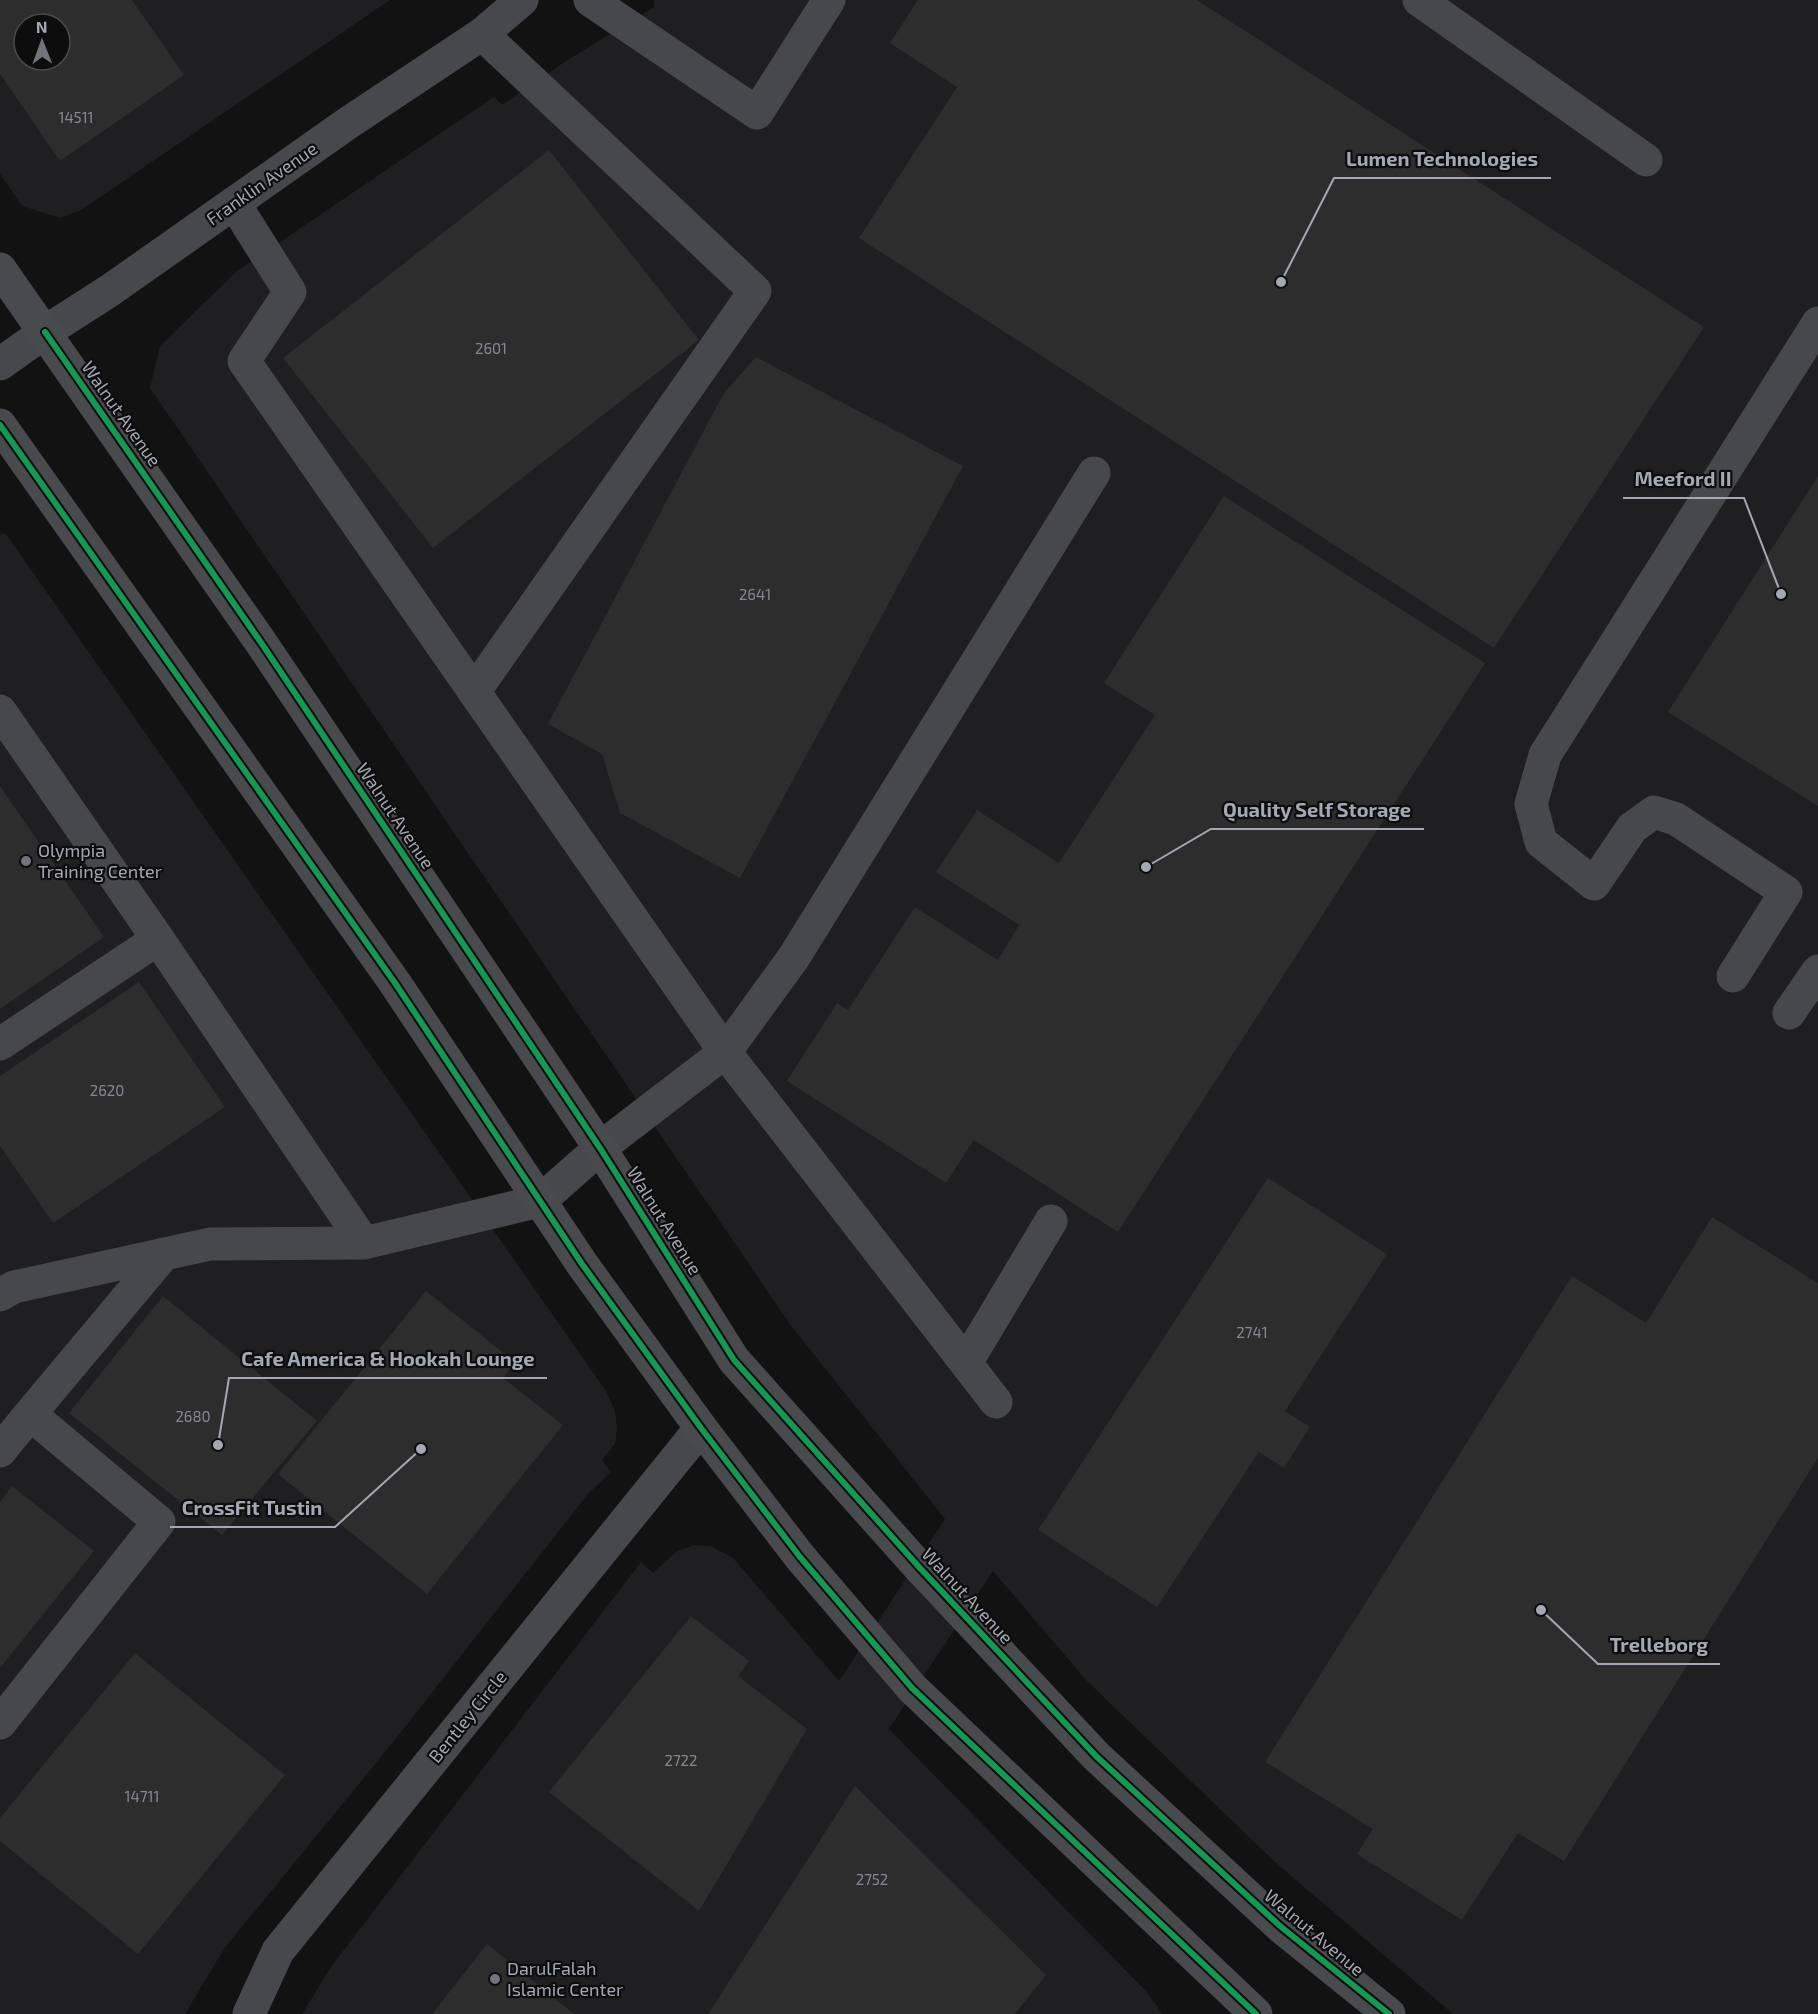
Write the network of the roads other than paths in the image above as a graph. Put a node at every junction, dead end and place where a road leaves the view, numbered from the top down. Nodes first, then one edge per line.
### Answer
1 (522, 0) edge
2 (590, 0) edge
3 (829, 0) edge
4 (1419, 0) edge
5 (482, 34) junction
6 (1646, 160) dead end
7 (234, 203) junction
8 (0, 269) edge
9 (1818, 323) edge
10 (45, 332) junction
11 (0, 364) edge
12 (0, 425) edge
13 (1094, 473) dead end
14 (474, 692) junction
15 (0, 711) edge
16 (158, 939) junction
17 (1818, 971) edge
18 (1733, 976) dead end
19 (1789, 1013) dead end
20 (0, 1044) edge
21 (725, 1052) junction
22 (600, 1148) junction
23 (540, 1201) junction
24 (1051, 1221) dead end
25 (364, 1243) junction
26 (164, 1254) junction
27 (0, 1295) edge
28 (966, 1363) junction
29 (996, 1402) dead end
30 (30, 1414) junction
31 (701, 1428) junction
32 (0, 1451) edge
33 (0, 1723) edge
34 (249, 2014) edge
35 (1256, 2014) edge
36 (1389, 2014) edge

1 - 5 street, Franklin Avenue
2 - 3 street
4 - 6 street
5 - 7 street, Franklin Avenue
5 - 14 street
7 - 10 street, Franklin Avenue
7 - 14 street
8 - 10 main road, Walnut Avenue
9 - 18 street
10 - 11 street, Franklin Avenue
10 - 22 main road, Walnut Avenue
12 - 23 main road
13 - 21 street
14 - 21 street
15 - 16 street
16 - 20 street
16 - 25 street
17 - 19 street
21 - 22 street
21 - 28 street
22 - 23 street
22 - 36 main road, Walnut Avenue
23 - 25 street
23 - 31 main road
24 - 28 street
25 - 26 street
26 - 27 street
26 - 30 street
28 - 29 street
30 - 32 street
30 - 33 street
31 - 34 street, Bentley Circle
31 - 35 main road

